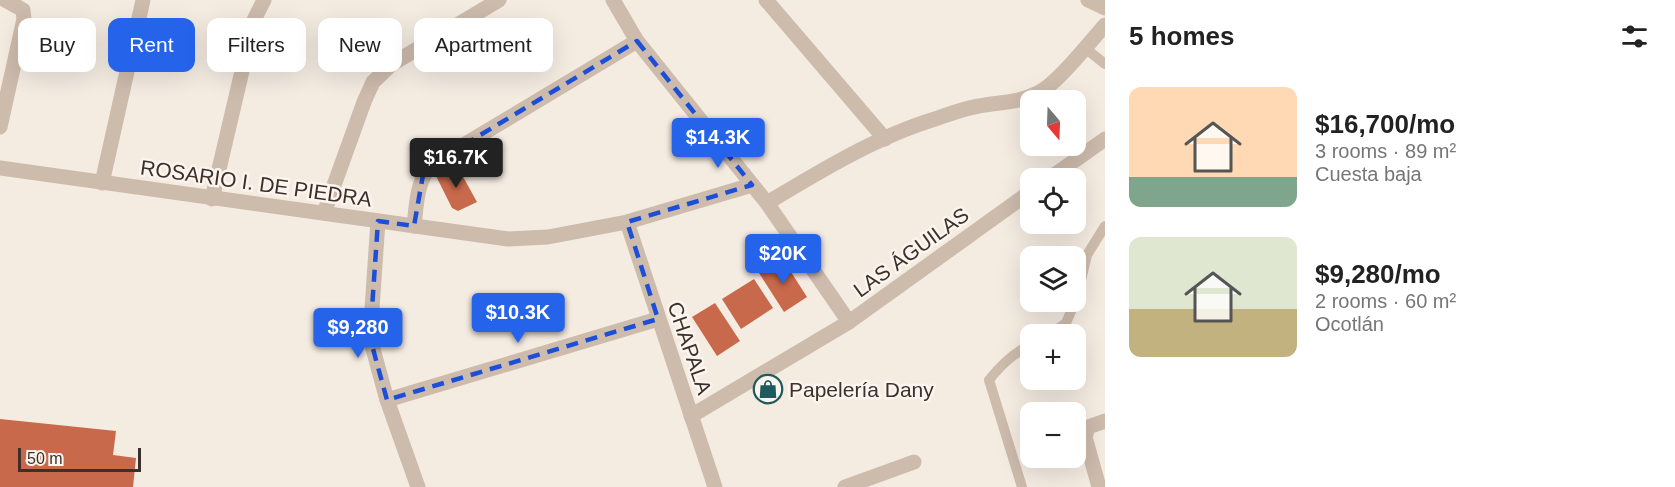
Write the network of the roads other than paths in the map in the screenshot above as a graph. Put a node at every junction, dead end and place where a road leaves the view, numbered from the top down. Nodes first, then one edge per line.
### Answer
1 (5, 0) edge
2 (143, 0) edge
3 (264, 0) edge
4 (499, 0) edge
5 (613, 0) edge
6 (766, 0) edge
7 (1088, 0) edge
8 (1105, 8) edge
9 (1105, 25) edge
10 (637, 40) junction
11 (1085, 48) junction
12 (1105, 64) edge
13 (0, 127) edge
14 (885, 139) junction
15 (1105, 139) edge
16 (0, 168) edge
17 (1064, 168) edge
18 (102, 183) junction
19 (752, 185) junction
20 (212, 199) junction
21 (1020, 199) edge
22 (767, 203) junction
23 (324, 213) junction
24 (378, 221) junction
25 (627, 222) junction
26 (414, 226) junction
27 (1105, 226) edge
28 (1086, 259) edge
29 (658, 319) junction
30 (849, 322) junction
31 (1020, 350) edge
32 (387, 400) junction
33 (691, 416) junction
34 (1105, 421) edge
35 (914, 462) dead end
36 (418, 487) edge
37 (715, 487) edge
38 (845, 487) edge
39 (1022, 487) edge
40 (1099, 487) edge

1 - 13 street
2 - 18 street
3 - 20 street
4 - 23 street
5 - 10 street
6 - 14 street
7 - 8 street
9 - 11 street
10 - 19 street
10 - 26 street
11 - 12 lane
11 - 14 street
14 - 22 street
15 - 17 street
16 - 18 street, ROSARIO I. DE PIEDRA
18 - 20 street, ROSARIO I. DE PIEDRA
19 - 22 street
19 - 25 street, ROSARIO I. DE PIEDRA
20 - 23 street, ROSARIO I. DE PIEDRA
21 - 30 street, LAS ÁGUILAS
22 - 30 street
23 - 24 street, ROSARIO I. DE PIEDRA
24 - 26 street, ROSARIO I. DE PIEDRA
24 - 32 street
25 - 26 street, ROSARIO I. DE PIEDRA
25 - 29 street, CHAPALA
27 - 28 lane
29 - 32 street
29 - 33 street, CHAPALA
30 - 33 street, LAS ÁGUILAS
31 - 39 lane
32 - 36 street
33 - 37 street, CHAPALA
34 - 40 street
35 - 38 street

